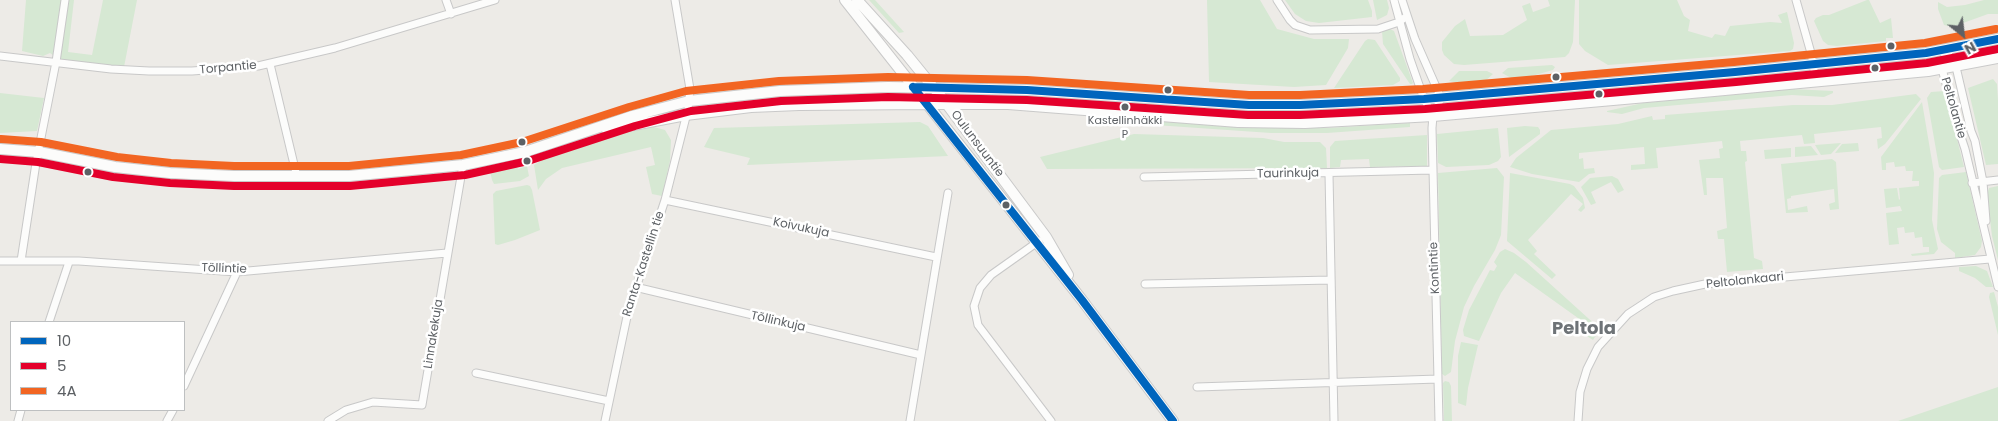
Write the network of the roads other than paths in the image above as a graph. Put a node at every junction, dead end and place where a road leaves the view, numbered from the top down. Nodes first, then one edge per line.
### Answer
1 (65, 0) edge
2 (446, 0) edge
3 (496, 0) edge
4 (675, 0) edge
5 (845, 0) edge
6 (858, 0) edge
7 (1277, 0) edge
8 (1394, 0) edge
9 (1402, 0) edge
10 (1797, 0) edge
11 (451, 14) junction
12 (1408, 20) junction
13 (1399, 22) junction
14 (1998, 39) edge
15 (1946, 50) junction
16 (0, 56) edge
17 (1998, 58) edge
18 (56, 62) junction
19 (1814, 63) junction
20 (270, 64) junction
21 (1956, 67) junction
22 (1942, 69) junction
23 (1816, 81) junction
24 (913, 87) junction
25 (933, 87) junction
26 (1441, 98) junction
27 (1424, 99) junction
28 (927, 104) junction
29 (946, 104) junction
30 (688, 108) junction
31 (1433, 116) junction
32 (581, 134) junction
33 (0, 149) edge
34 (39, 152) junction
35 (463, 165) junction
36 (1432, 170) junction
37 (1329, 174) junction
38 (297, 177) junction
39 (1144, 177) dead end
40 (1998, 180) edge
41 (1983, 182) junction
42 (1972, 183) junction
43 (948, 193) dead end
44 (665, 200) junction
45 (1046, 237) junction
46 (1987, 237) junction
47 (1036, 243) junction
48 (447, 253) junction
49 (936, 257) junction
50 (1990, 259) junction
51 (0, 261) edge
52 (21, 261) junction
53 (69, 262) junction
54 (237, 272) junction
55 (1331, 280) junction
56 (1145, 284) dead end
57 (1998, 286) edge
58 (635, 287) junction
59 (1082, 300) junction
60 (49, 321) edge
61 (920, 355) junction
62 (476, 373) dead end
63 (1438, 379) junction
64 (1333, 382) junction
65 (185, 384) edge
66 (1197, 387) dead end
67 (609, 401) junction
68 (328, 421) edge
69 (605, 421) edge
70 (910, 421) edge
71 (1051, 421) edge
72 (1172, 421) edge
73 (1334, 421) edge
74 (1439, 421) edge
75 (1578, 421) edge

1 - 18 street
2 - 11 street
3 - 11 street, Torpantie
4 - 30 street, Ranta-Kastellin tie
5 - 24 main road, Oulunsuuntie
6 - 25 main road, Oulunsuuntie
7 - 13 street
8 - 13 street
9 - 12 street
10 - 19 street
11 - 20 street, Torpantie
12 - 13 street
12 - 26 street
13 - 27 street
14 - 15 main road
15 - 19 main road
15 - 21 street, Peltolantie
15 - 22 street, Peltolantie
16 - 18 street, Torpantie
17 - 21 main road
18 - 20 street, Torpantie
18 - 34 street
19 - 23 street
19 - 26 main road
20 - 38 street
21 - 22 main road
21 - 41 street, Peltolantie
22 - 23 main road
22 - 42 street, Peltolantie
23 - 31 main road
24 - 25 main road
24 - 28 main road, Oulunsuuntie
24 - 30 main road
25 - 27 main road
25 - 29 main road, Oulunsuuntie
26 - 27 main road
26 - 31 street
27 - 31 street
28 - 29 main road
28 - 30 main road
28 - 47 main road, Oulunsuuntie
29 - 31 main road
29 - 45 main road, Oulunsuuntie
30 - 32 main road
30 - 32 main road
30 - 44 street, Ranta-Kastellin tie
31 - 36 street, Kontintie
32 - 35 main road
33 - 34 main road
34 - 38 main road
34 - 52 street
35 - 38 main road
35 - 48 street, Linnakekuja
36 - 37 street, Taurinkuja
36 - 63 street, Kontintie
37 - 39 street, Taurinkuja
37 - 55 street
40 - 41 street
41 - 42 street
41 - 46 street, Peltolantie
42 - 46 street, Peltolantie
43 - 49 street
44 - 49 street, Koivukuja
44 - 58 street, Ranta-Kastellin tie
45 - 47 street
45 - 59 main road, Oulunsuuntie
46 - 50 street, Peltolantie
47 - 59 main road, Oulunsuuntie
47 - 71 street
48 - 54 street, Töllintie
48 - 68 street, Linnakekuja
49 - 61 street
50 - 57 street, Peltolantie
50 - 75 street, Peltolankaari
51 - 52 street, Töllintie
52 - 53 street, Töllintie
53 - 54 street, Töllintie
53 - 60 street
54 - 65 street
55 - 56 street
55 - 64 street
58 - 61 street, Töllinkuja
58 - 67 street, Ranta-Kastellin tie
59 - 72 main road, Oulunsuuntie
61 - 70 street
62 - 67 street
63 - 64 street
63 - 74 street, Kontintie
64 - 66 street
64 - 73 street
67 - 69 street, Ranta-Kastellin tie

